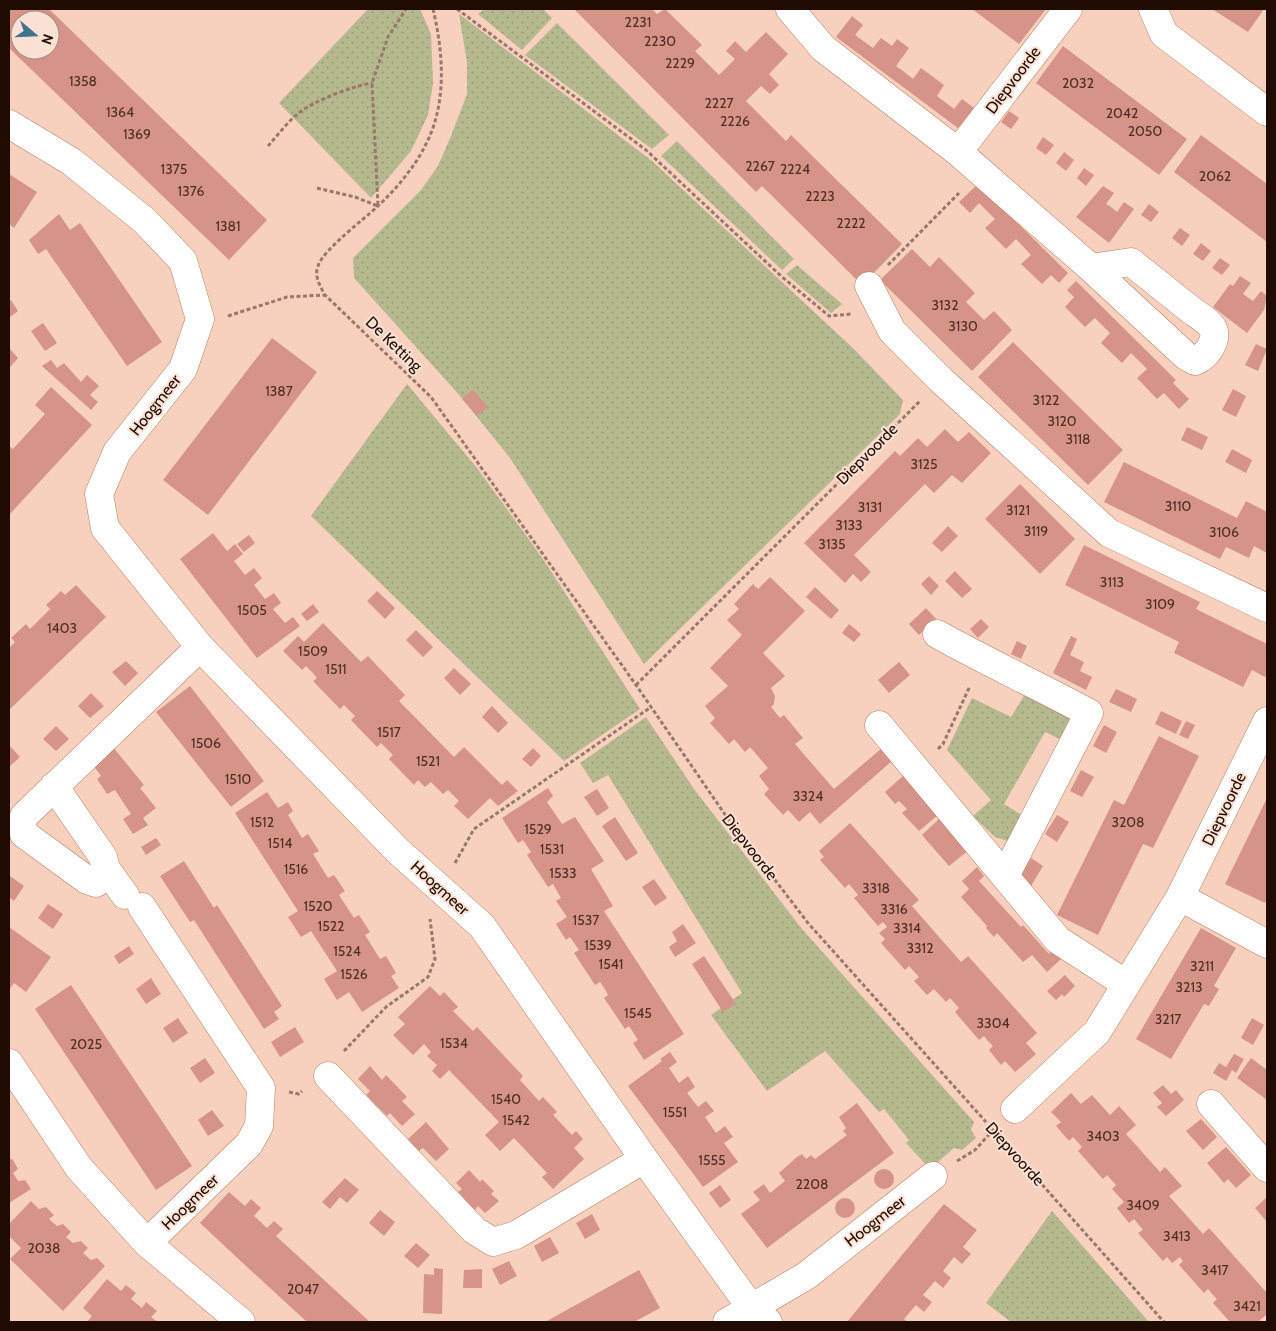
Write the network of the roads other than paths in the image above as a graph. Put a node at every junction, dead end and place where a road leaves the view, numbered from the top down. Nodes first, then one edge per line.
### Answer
1 (790, 9) edge
2 (1068, 9) edge
3 (1153, 9) edge
4 (1267, 112) edge
5 (9, 124) edge
6 (958, 152) junction
7 (1091, 268) dead end
8 (869, 286) road end
9 (1267, 608) edge
10 (937, 634) dead end
11 (200, 647) junction
12 (1267, 721) edge
13 (879, 725) dead end
14 (54, 786) junction
15 (106, 869) junction
16 (1004, 876) junction
17 (1180, 897) junction
18 (1267, 944) edge
19 (1126, 984) junction
20 (9, 1063) edge
21 (324, 1074) road end
22 (1211, 1104) dead end
23 (1015, 1109) dead end
24 (644, 1159) junction
25 (1267, 1168) edge
26 (933, 1176) road end
27 (147, 1243) junction
28 (760, 1316) edge
29 (235, 1321) edge
30 (727, 1322) edge

1 - 6 street
2 - 6 street, Diepvoorde
3 - 4 street
5 - 11 street, Hoogmeer
6 - 7 street
8 - 9 street
10 - 16 street
11 - 14 street
11 - 24 street, Hoogmeer
12 - 17 street, Diepvoorde
13 - 16 street
14 - 15 street
14 - 15 street
15 - 27 street, Hoogmeer
16 - 19 street
17 - 18 street
17 - 19 street, Diepvoorde
19 - 23 street, Diepvoorde
20 - 27 street, Hoogmeer
21 - 24 street
22 - 25 street
24 - 28 street, Hoogmeer
26 - 28 street, Hoogmeer
27 - 29 street, Hoogmeer
28 - 30 street, Hoogmeer

